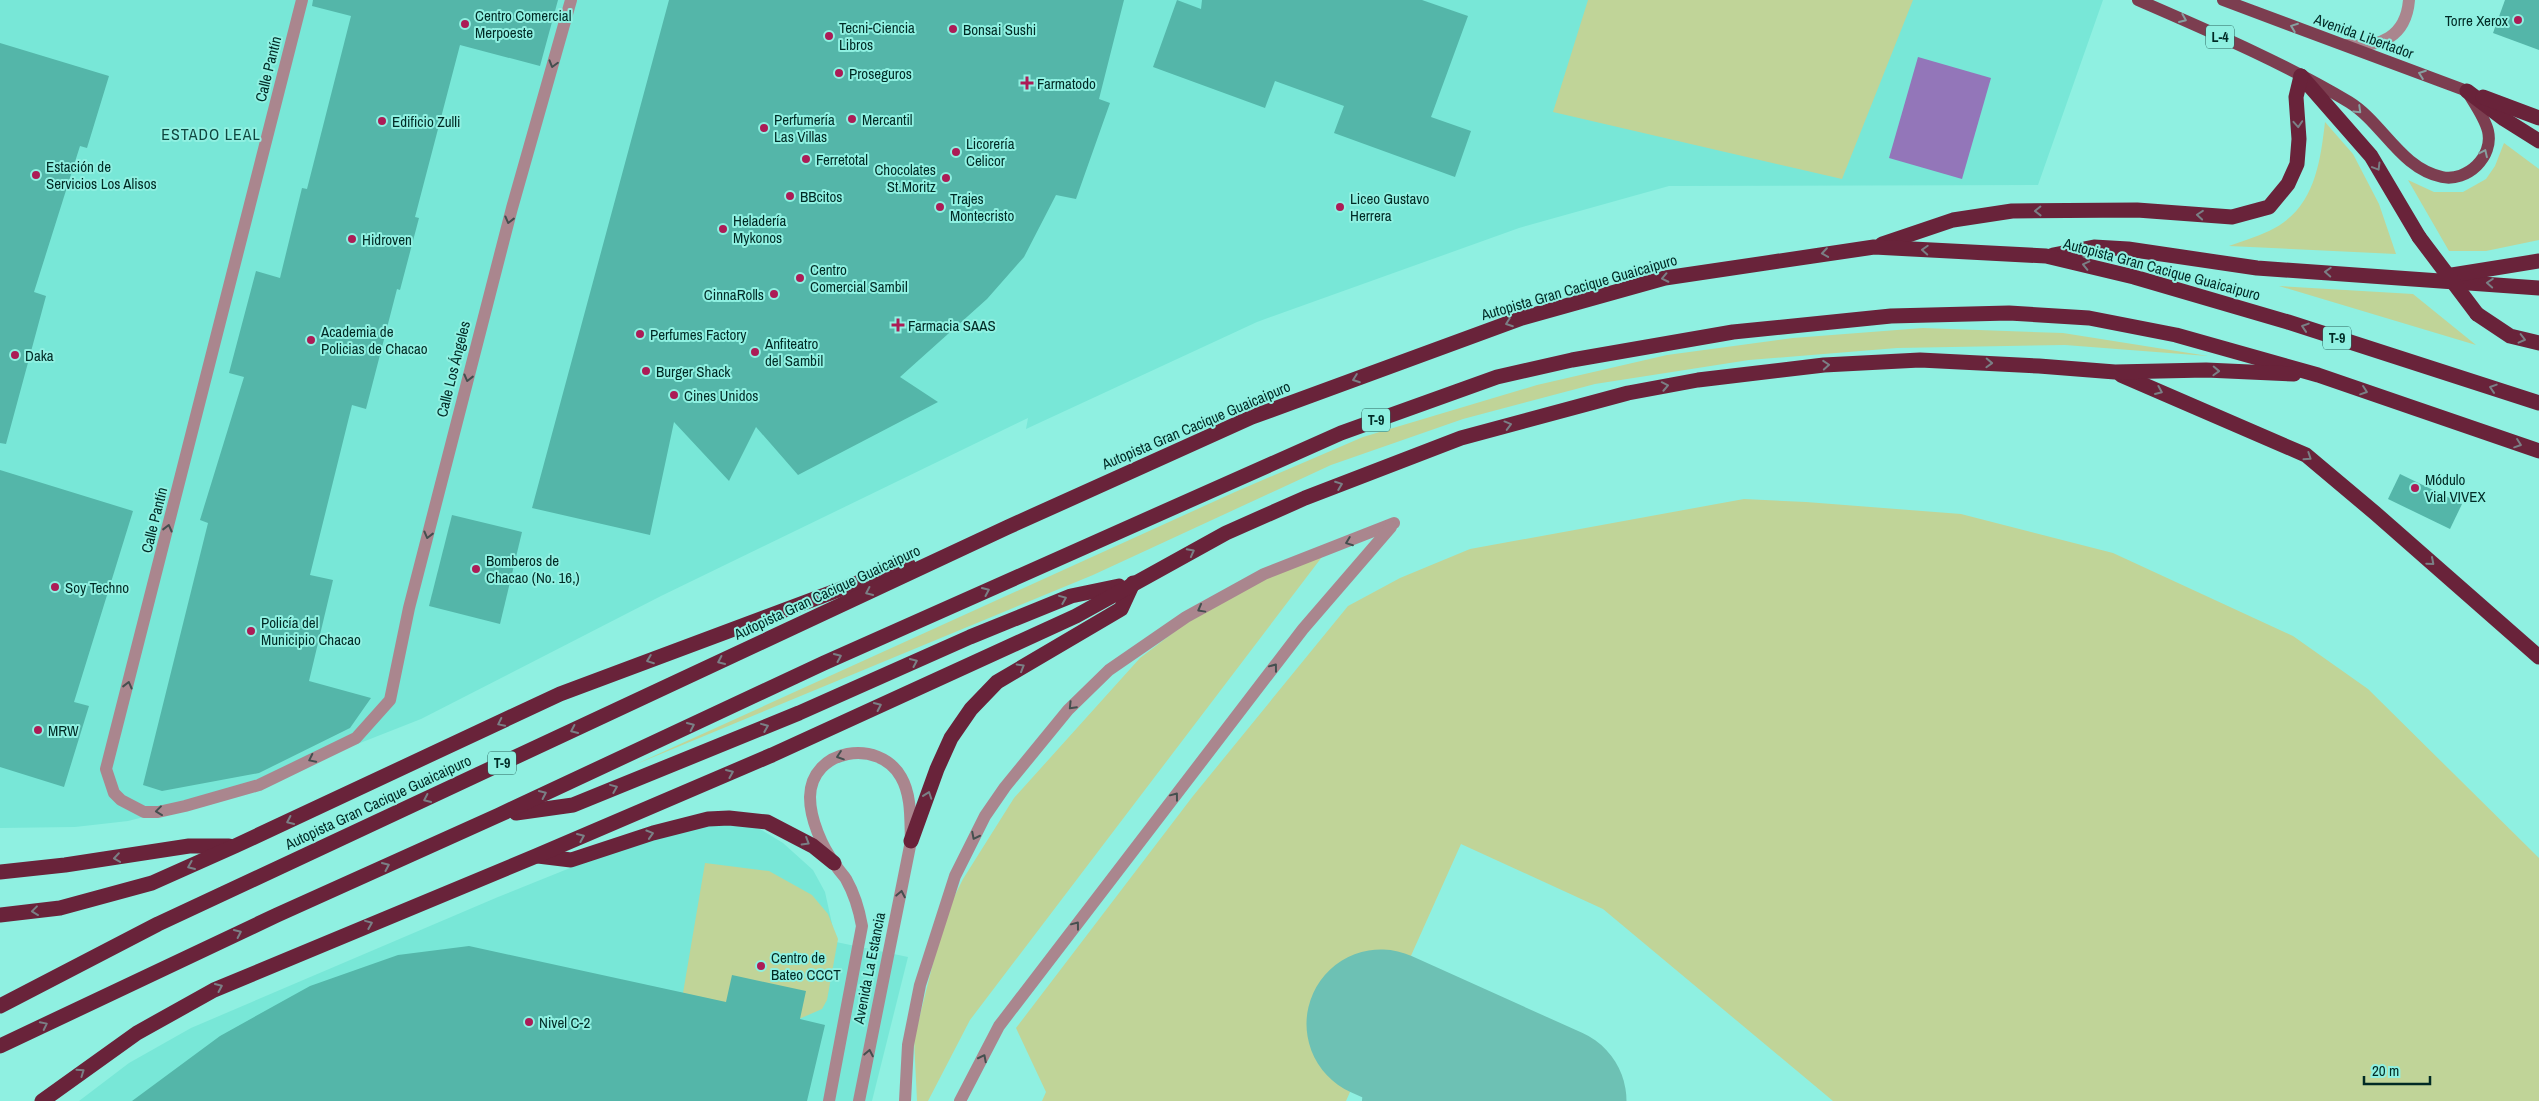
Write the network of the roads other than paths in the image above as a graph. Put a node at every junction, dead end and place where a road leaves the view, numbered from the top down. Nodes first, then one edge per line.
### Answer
1 (302, 0) edge
2 (570, 0) edge
3 (2138, 0) edge
4 (2222, 0) edge
5 (2409, 0) edge
6 (2339, 44) junction
7 (2302, 76) junction
8 (2467, 91) junction
9 (2539, 118) edge
10 (2539, 142) edge
11 (1874, 247) junction
12 (2046, 256) junction
13 (2539, 261) edge
14 (2430, 279) junction
15 (2539, 288) edge
16 (2539, 343) edge
17 (2115, 372) junction
18 (2318, 375) junction
19 (2539, 403) edge
20 (2539, 451) edge
21 (1008, 527) junction
22 (1133, 583) junction
23 (2539, 658) edge
24 (356, 738) joint
25 (499, 815) junction
26 (911, 841) junction
27 (235, 846) junction
28 (536, 856) junction
29 (834, 863) junction
30 (2, 871) edge
31 (0, 915) edge
32 (0, 1006) edge
33 (0, 1046) edge
34 (42, 1101) edge
35 (829, 1101) edge
36 (859, 1101) edge
37 (905, 1101) edge
38 (960, 1101) edge

24 -> 1 street, Calle Pantín
2 -> 24 street, Calle Los Ángeles
3 -> 7 main road, L-4
6 -> 4 main road, Avenida Libertador / L-4
5 - 6 street
8 -> 6 main road, Avenida Libertador / L-4
7 -> 8 main road
7 -> 11 highway
7 -> 16 highway, bridge
8 - 9 highway
8 - 10 highway
12 -> 11 highway, Autopista Gran Cacique Guaicaipuro / T-9
11 -> 21 highway, Autopista Gran Cacique Guaicaipuro / T-9
14 -> 12 highway
19 -> 12 highway, Autopista Gran Cacique Guaicaipuro / T-9
13 - 14 highway
15 -> 14 highway
17 -> 18 highway
22 -> 17 highway
17 -> 23 highway
18 -> 20 highway, T-9
25 -> 18 highway, T-9
21 -> 27 highway
21 -> 32 highway, Autopista Gran Cacique Guaicaipuro / T-9
25 -> 22 highway
26 -> 22 highway
28 -> 22 highway
33 -> 25 highway, T-9
26 -> 29 street, Avenida La Estancia
36 -> 26 street, Avenida La Estancia
27 -> 30 highway
27 -> 31 highway
28 -> 29 highway
34 -> 28 highway
29 - 35 street, Avenida La Estancia
38 -> 37 street

